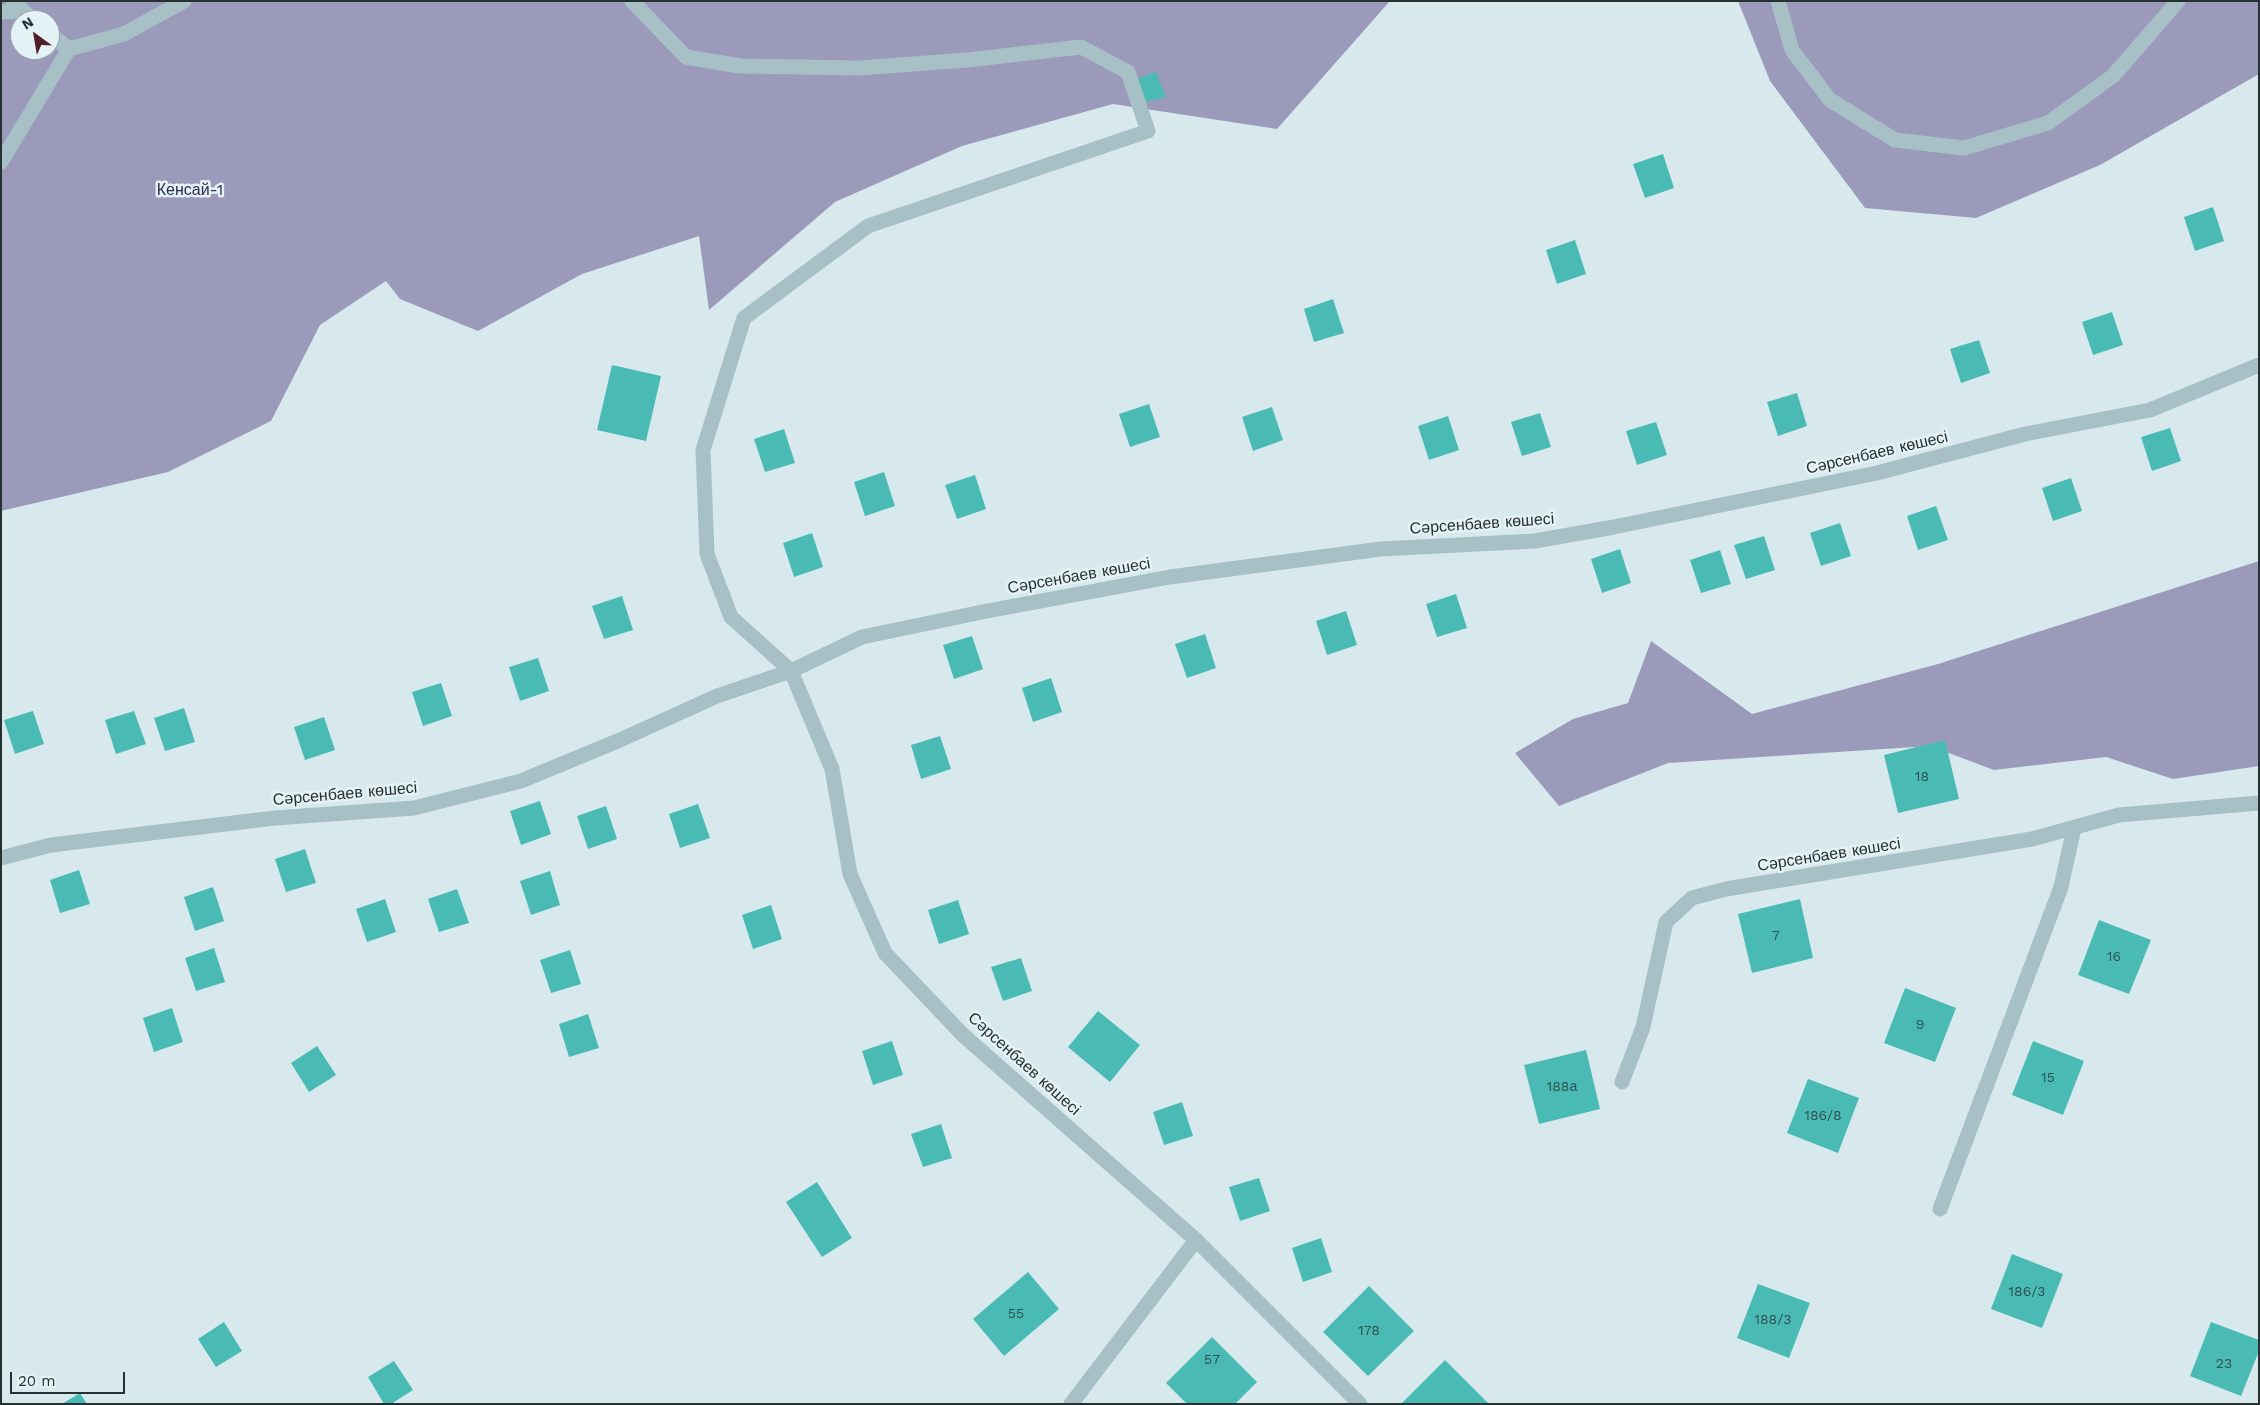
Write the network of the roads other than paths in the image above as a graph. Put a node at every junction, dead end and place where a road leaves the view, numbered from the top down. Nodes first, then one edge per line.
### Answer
1 (184, 1) edge
2 (632, 1) edge
3 (1778, 1) edge
4 (2178, 1) edge
5 (60, 42) edge
6 (69, 49) junction
7 (1, 162) edge
8 (2259, 366) edge
9 (791, 671) junction
10 (2259, 803) edge
11 (2074, 828) junction
12 (1, 858) edge
13 (1622, 1082) dead end
14 (1940, 1209) dead end
15 (1196, 1240) junction
16 (1071, 1404) edge
17 (1360, 1404) edge

1 - 6 street
2 - 9 street
3 - 4 street
5 - 6 street
6 - 7 street
8 - 9 street, Сәрсенбаев көшесі
9 - 12 street, Сәрсенбаев көшесі
9 - 15 street, Сәрсенбаев көшесі
10 - 11 street, Сәрсенбаев көшесі
11 - 13 street, Сәрсенбаев көшесі
11 - 14 street
15 - 16 street
15 - 17 street, Сәрсенбаев көшесі

